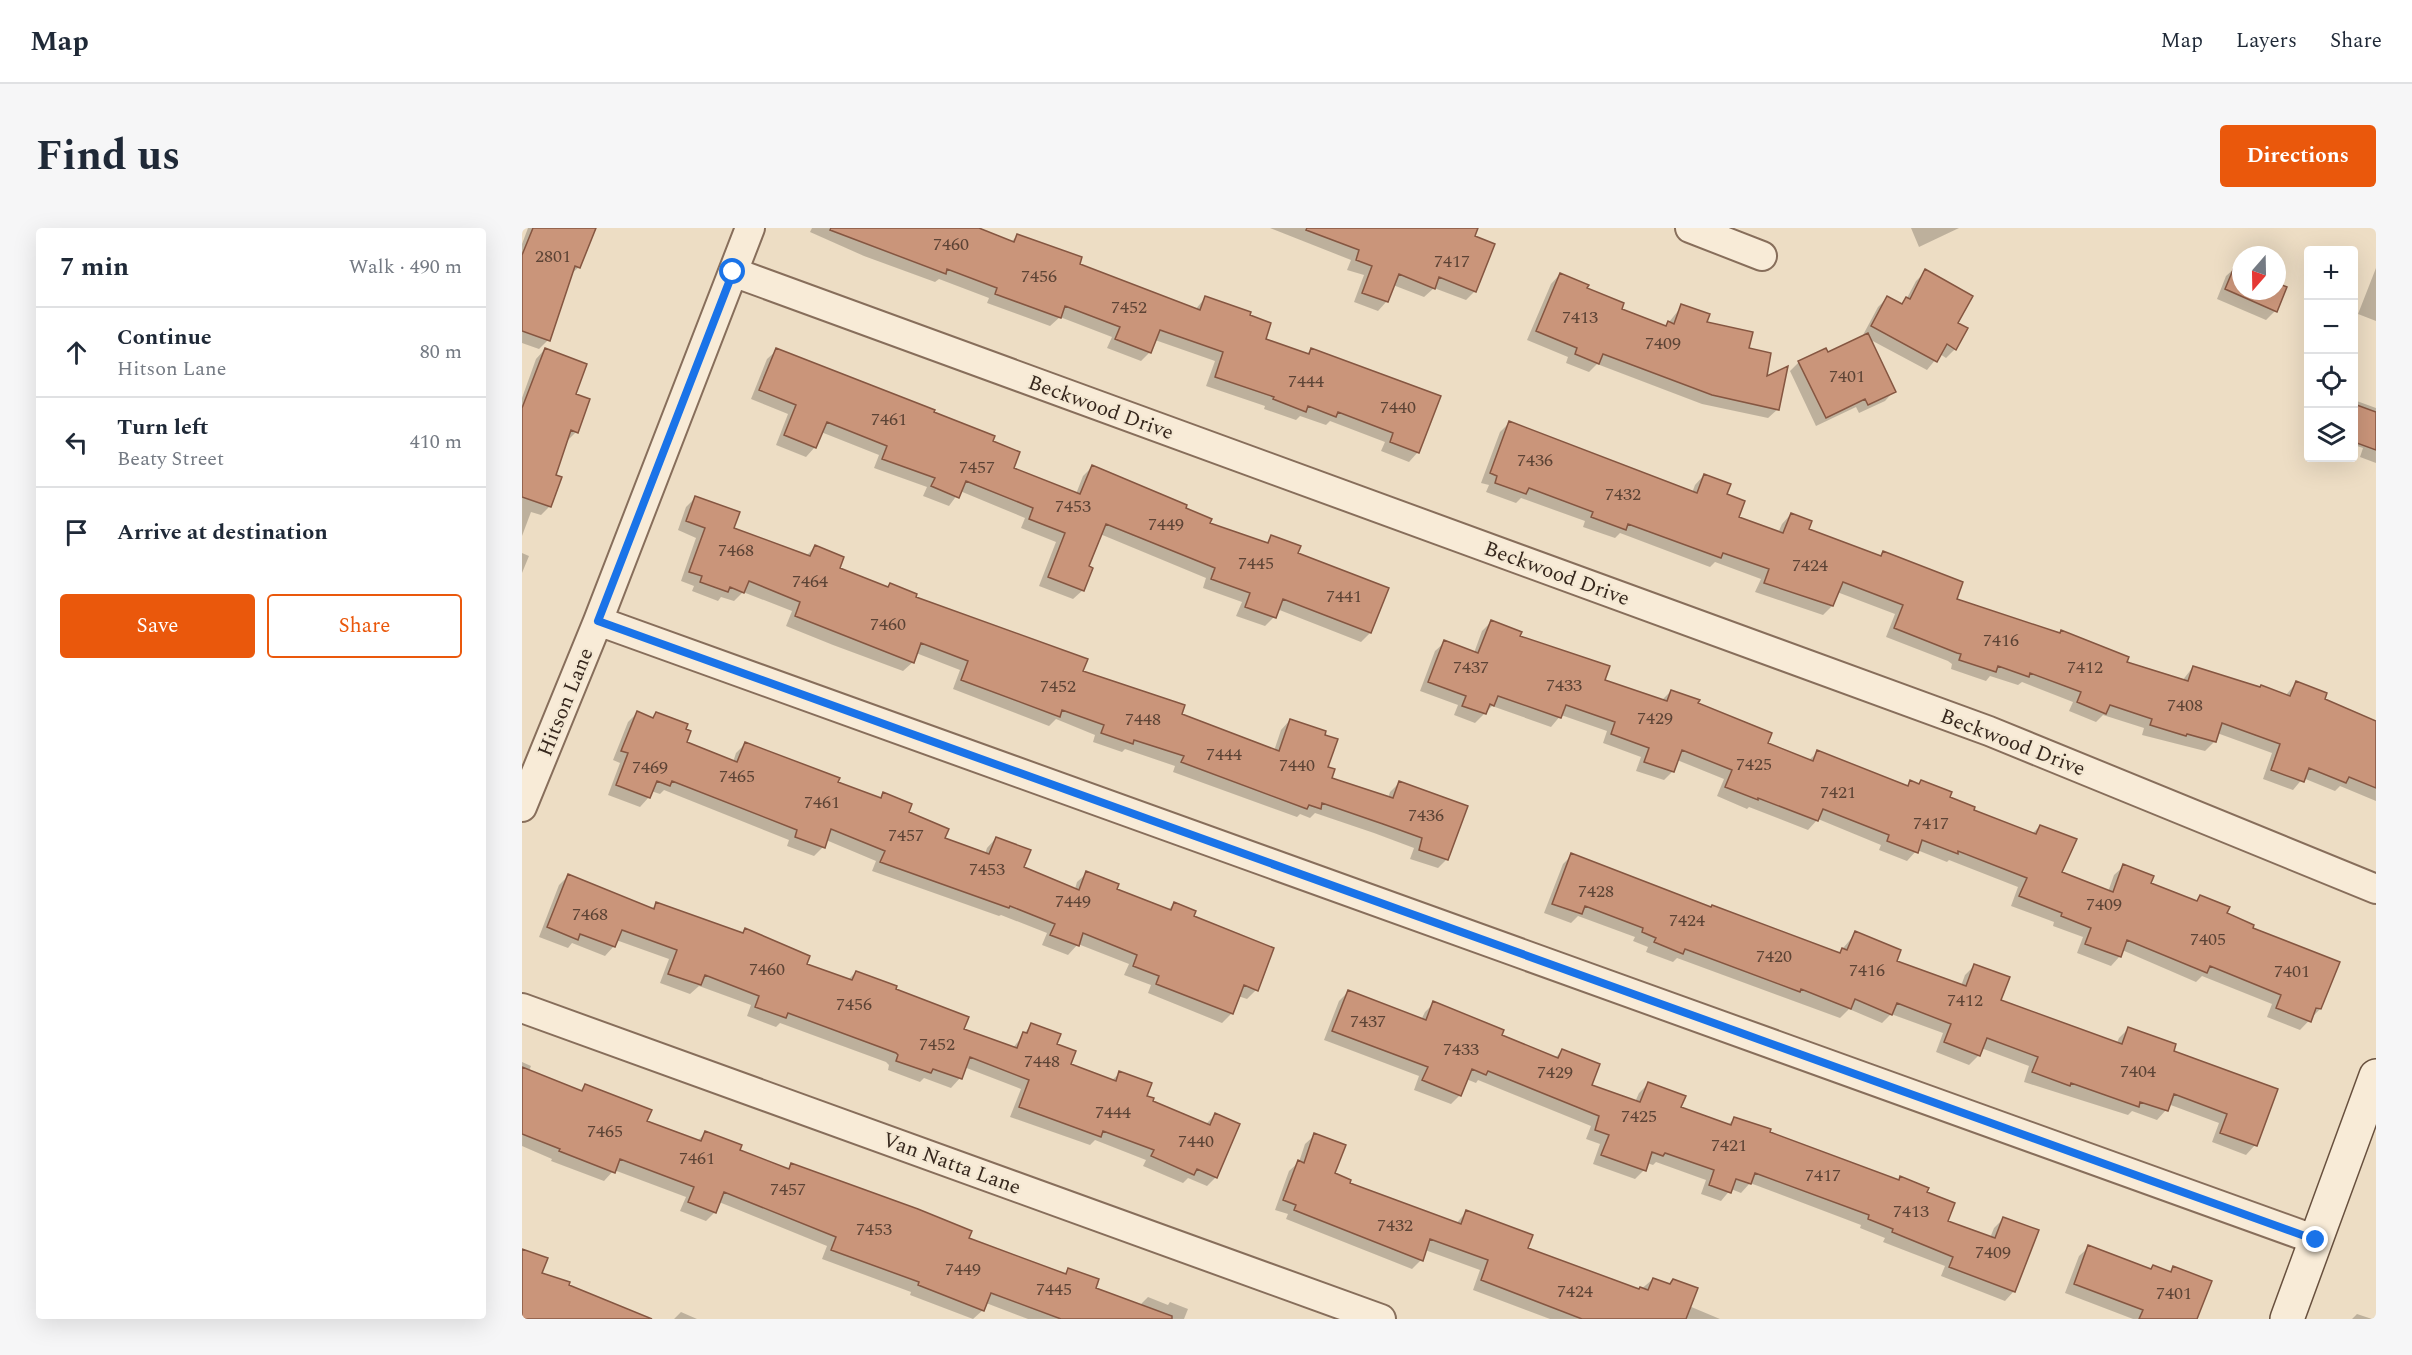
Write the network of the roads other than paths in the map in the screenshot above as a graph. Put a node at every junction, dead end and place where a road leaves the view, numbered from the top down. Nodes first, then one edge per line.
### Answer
1 (750, 228) edge
2 (1690, 228) edge
3 (1762, 256) dead end
4 (733, 272) junction
5 (598, 621) junction
6 (522, 807) edge
7 (2376, 889) edge
8 (522, 1008) edge
9 (2376, 1076) edge
10 (2316, 1240) junction
11 (1381, 1319) edge
12 (2288, 1319) edge

1 - 4 street, Hitson Lane
2 - 3 street
4 - 5 street, Hitson Lane
4 - 7 street, Beckwood Drive
5 - 6 street, Hitson Lane
5 - 10 street
8 - 11 street, Van Natta Lane
9 - 10 street
10 - 12 street

